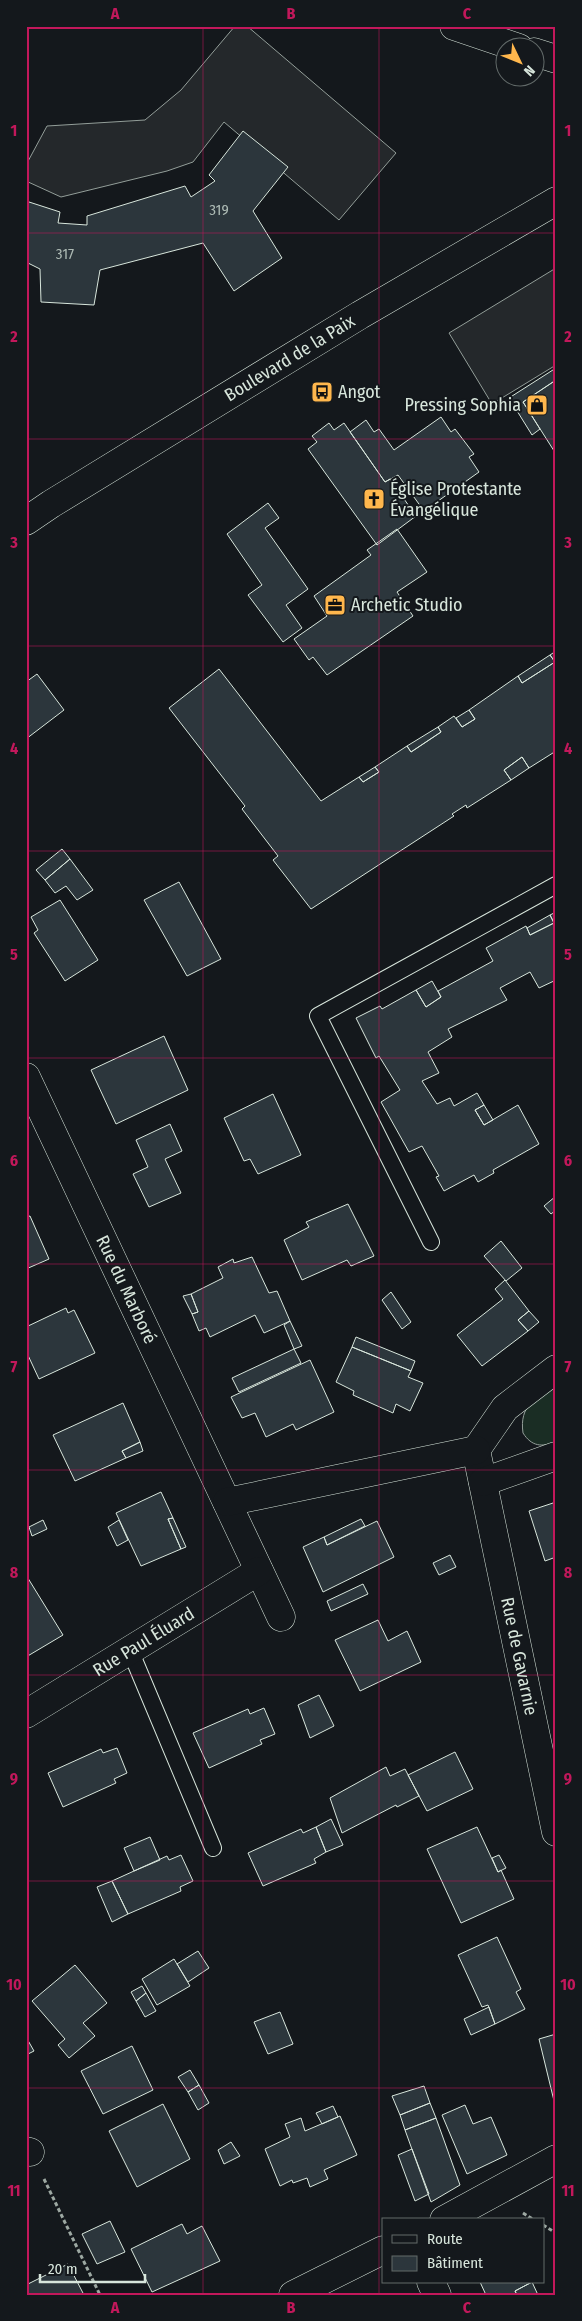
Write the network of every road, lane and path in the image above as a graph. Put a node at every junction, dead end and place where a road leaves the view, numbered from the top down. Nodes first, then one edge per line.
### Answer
1 (454, 26) edge
2 (494, 39) edge
3 (544, 55) edge
4 (556, 59) edge
5 (556, 201) edge
6 (26, 521) edge
7 (556, 885) edge
8 (26, 1077) edge
9 (430, 1242) dead end
10 (556, 1369) edge
11 (476, 1450) junction
12 (556, 1456) edge
13 (483, 1482) junction
14 (227, 1502) junction
15 (259, 1571) junction
16 (281, 1617) dead end
17 (130, 1650) junction
18 (26, 1714) edge
19 (556, 1832) edge
20 (213, 1848) dead end
21 (28, 2151) edge
22 (556, 2159) edge
23 (448, 2218) edge
24 (544, 2226) edge
25 (556, 2233) edge
26 (382, 2250) edge
27 (100, 2295) edge
28 (293, 2295) edge

1 - 2 street
3 - 4 street
5 - 6 street, Boulevard de la Paix
7 - 9 lane
8 - 14 street, Rue du Marboré
10 - 11 street
11 - 13 street, Rue de Gavarnie
11 - 14 street
12 - 13 street
13 - 19 street, Rue de Gavarnie
14 - 15 street, Rue du Marboré
15 - 16 street, Rue du Marboré
15 - 17 street, Rue Paul Éluard
17 - 18 street, Rue Paul Éluard
17 - 20 lane
21 - 27 path
22 - 23 street
24 - 25 path
26 - 28 street

